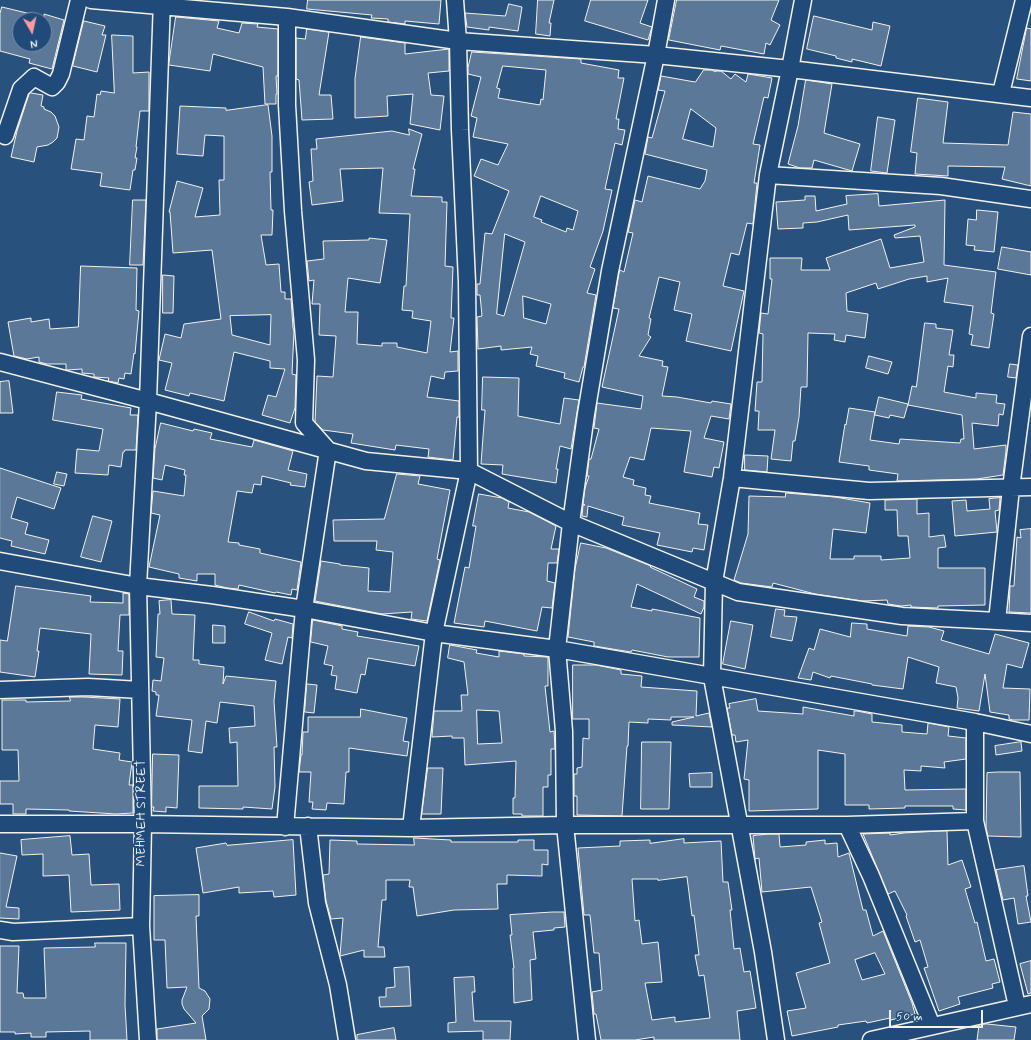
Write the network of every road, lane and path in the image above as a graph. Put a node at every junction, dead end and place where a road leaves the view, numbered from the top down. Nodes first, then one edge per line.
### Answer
1 (79, 0) edge
2 (91, 0) edge
3 (454, 0) edge
4 (666, 0) edge
5 (803, 0) edge
6 (1024, 0) edge
7 (162, 3) edge
8 (287, 17) junction
9 (458, 41) junction
10 (656, 55) junction
11 (790, 69) junction
12 (1001, 93) junction
13 (1031, 98) edge
14 (5, 136) dead end
15 (768, 174) junction
16 (1031, 199) edge
17 (1031, 336) edge
18 (0, 362) edge
19 (148, 401) junction
20 (328, 450) junction
21 (469, 471) junction
22 (732, 478) junction
23 (1031, 487) edge
24 (1012, 488) junction
25 (571, 523) junction
26 (0, 561) edge
27 (714, 582) junction
28 (138, 586) junction
29 (304, 609) junction
30 (996, 621) junction
31 (1031, 623) edge
32 (434, 633) junction
33 (557, 649) junction
34 (712, 677) junction
35 (0, 690) edge
36 (140, 690) junction
37 (975, 722) junction
38 (1031, 734) edge
39 (975, 821) junction
40 (0, 824) edge
41 (143, 824) junction
42 (565, 825) junction
43 (739, 825) junction
44 (846, 825) junction
45 (308, 826) junction
46 (285, 827) junction
47 (411, 828) junction
48 (141, 926) junction
49 (0, 930) edge
50 (1024, 1005) edge
51 (932, 1026) junction
52 (148, 1040) edge
53 (347, 1040) edge
54 (587, 1040) edge
55 (776, 1040) edge
56 (871, 1040) edge

1 - 14 street
2 - 7 street
3 - 9 street
4 - 10 street
5 - 11 street
6 - 12 street
7 - 8 street
7 - 19 street, MEHMEH STREET
8 - 9 street
8 - 20 street
9 - 10 street
9 - 21 street
10 - 11 street
10 - 25 street
11 - 12 street
11 - 15 street
12 - 13 street
15 - 16 street
15 - 22 street
17 - 24 street
18 - 19 street
19 - 20 street
19 - 28 street, MEHMEH STREET
20 - 21 street
20 - 29 street
21 - 25 street
21 - 32 street
22 - 24 street
22 - 27 street
23 - 24 street
24 - 30 street
25 - 27 street
25 - 33 street
26 - 28 street
27 - 30 street
27 - 34 street
28 - 29 street
28 - 36 street, MEHMEH STREET
29 - 32 street
29 - 46 street
30 - 31 street
32 - 33 street
32 - 47 street
33 - 34 street
33 - 42 street
34 - 37 street
34 - 43 street
35 - 36 street
36 - 41 street, MEHMEH STREET
37 - 38 street
37 - 39 street
39 - 44 street
39 - 50 street
40 - 41 street
41 - 46 street
41 - 48 street, MEHMEH STREET
42 - 43 street
42 - 47 street
42 - 54 street
43 - 44 street
43 - 55 street
44 - 51 street
45 - 46 street
45 - 47 street
45 - 53 street
48 - 49 street
48 - 52 street, MEHMEH STREET
50 - 51 street
51 - 56 street

